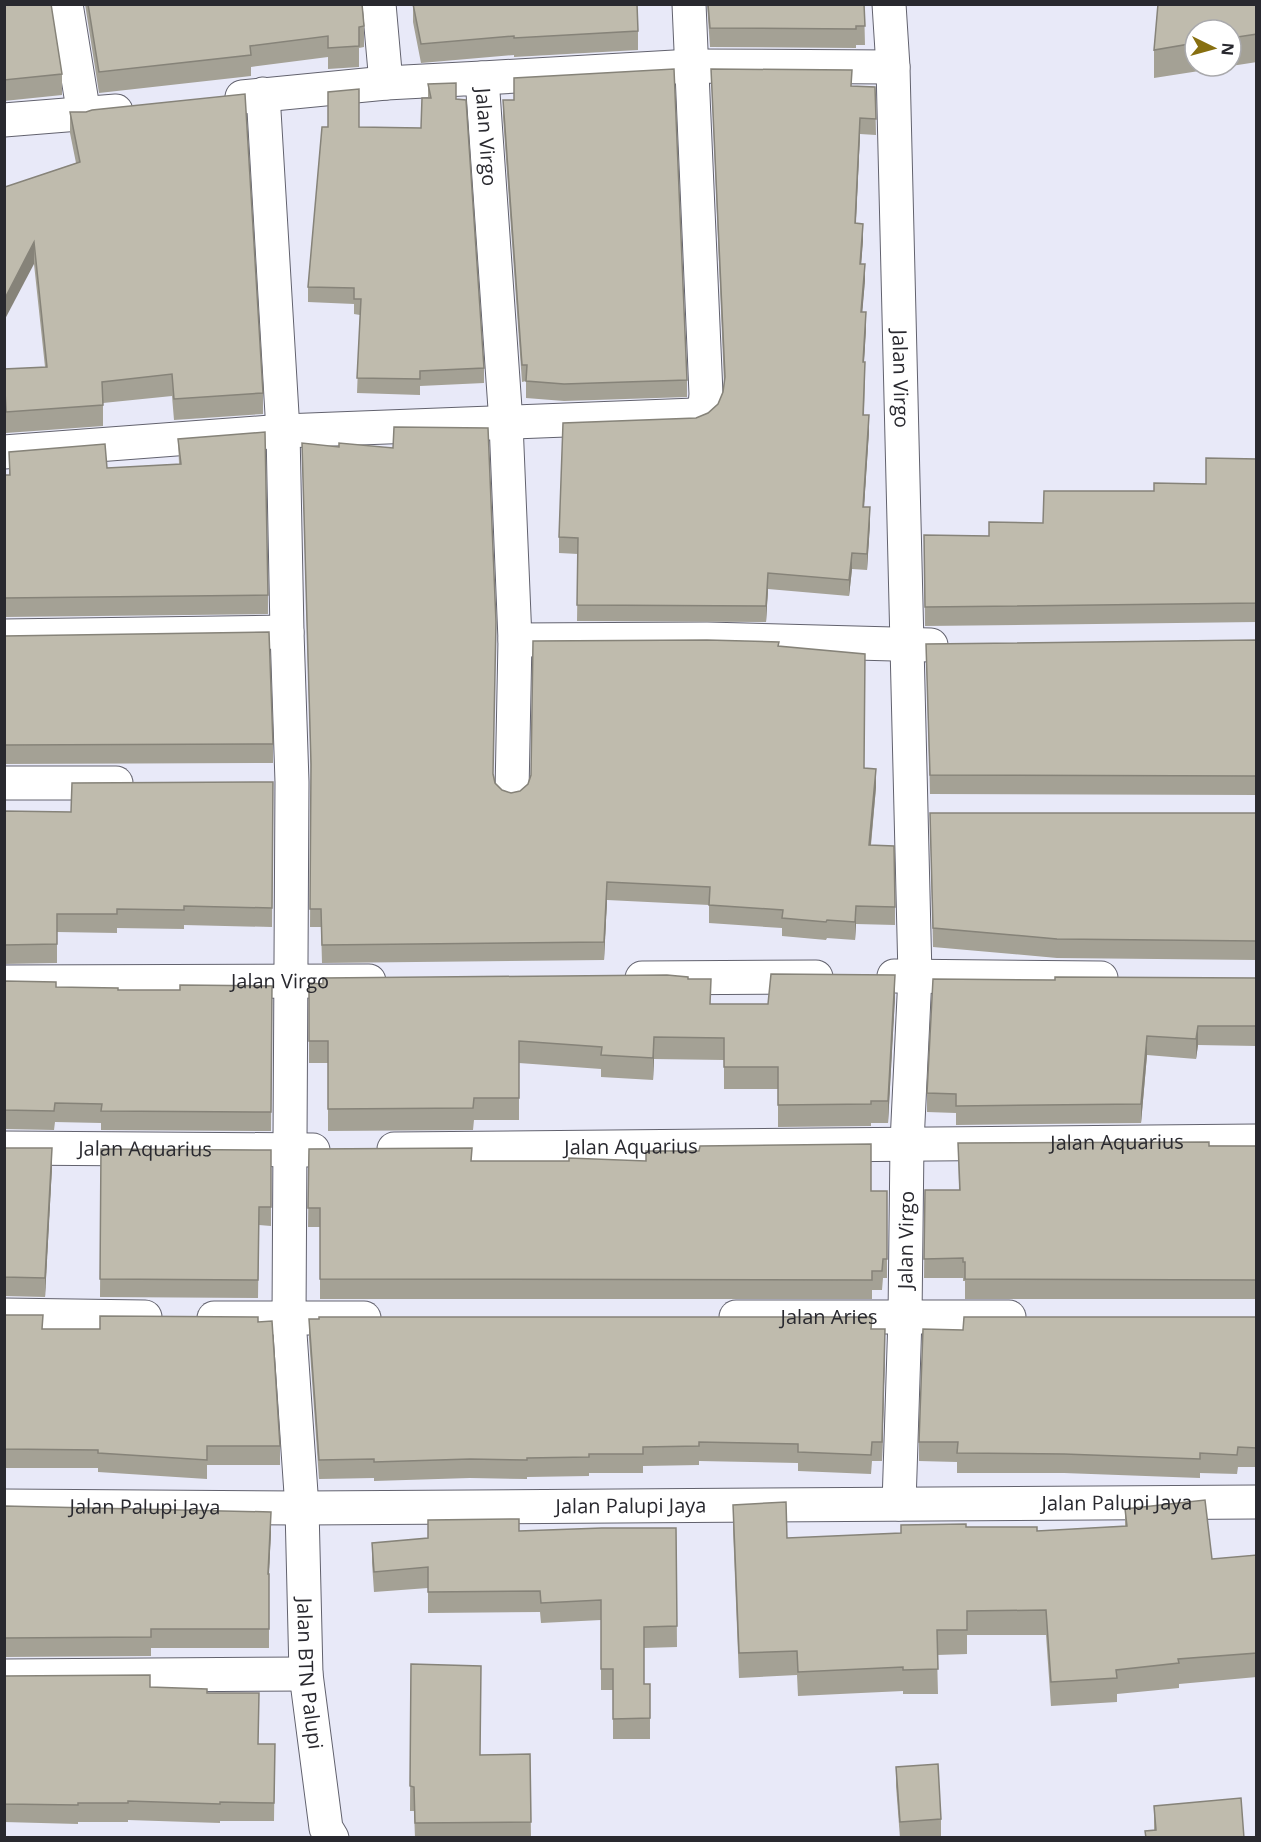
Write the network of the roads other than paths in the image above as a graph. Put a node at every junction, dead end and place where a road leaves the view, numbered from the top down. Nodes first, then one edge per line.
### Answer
1 (66, 4) edge
2 (380, 4) edge
3 (689, 4) edge
4 (890, 4) edge
5 (692, 66) junction
6 (893, 67) junction
7 (482, 78) junction
8 (386, 83) junction
9 (263, 94) junction
10 (215, 100) edge
11 (144, 108) edge
12 (84, 114) junction
13 (4, 120) edge
14 (506, 423) junction
15 (283, 431) junction
16 (4, 452) edge
17 (286, 632) junction
18 (4, 636) edge
19 (515, 640) junction
20 (955, 644) edge
21 (908, 645) junction
22 (4, 783) edge
23 (148, 783) edge
24 (512, 792) edge
25 (915, 976) junction
26 (1127, 978) edge
27 (608, 979) edge
28 (396, 981) edge
29 (4, 982) edge
30 (290, 982) junction
31 (1257, 1141) edge
32 (907, 1143) junction
33 (4, 1148) edge
34 (290, 1150) junction
35 (4, 1315) edge
36 (704, 1317) edge
37 (905, 1317) junction
38 (1034, 1317) edge
39 (395, 1318) edge
40 (289, 1319) junction
41 (1257, 1502) edge
42 (898, 1504) junction
43 (4, 1506) edge
44 (302, 1508) junction
45 (306, 1674) junction
46 (4, 1676) edge
47 (332, 1838) edge

1 - 12 street
2 - 8 street
3 - 5 street
4 - 6 street, Jalan Virgo
5 - 6 street
5 - 7 street
5 - 14 street
6 - 21 street, Jalan Virgo
7 - 8 street, Jalan Virgo
7 - 14 street, Jalan Virgo
8 - 9 street, Jalan Virgo
9 - 10 street, Jalan Virgo
9 - 15 street, Jalan BTN Palupi
11 - 12 street
12 - 13 street
14 - 15 street
14 - 19 street, Jalan Virgo
15 - 16 street
15 - 17 street, Jalan BTN Palupi
17 - 18 street
17 - 30 street, Jalan BTN Palupi
19 - 21 street
19 - 24 street, Jalan Virgo
20 - 21 street
21 - 25 street, Jalan Virgo
22 - 23 street
25 - 26 street
25 - 27 street
25 - 32 street, Jalan Virgo
28 - 30 street, Jalan Virgo
29 - 30 street, Jalan Virgo
30 - 34 street, Jalan BTN Palupi
31 - 32 street, Jalan Aquarius
32 - 34 street, Jalan Aquarius
32 - 37 street, Jalan Virgo
33 - 34 street, Jalan Aquarius
34 - 40 street, Jalan BTN Palupi
35 - 40 street
36 - 37 street, Jalan Aries
37 - 38 street, Jalan Aries
37 - 42 street, Jalan Virgo
39 - 40 street
40 - 44 street, Jalan BTN Palupi
41 - 42 street, Jalan Palupi Jaya
42 - 44 street, Jalan Palupi Jaya
43 - 44 street, Jalan Palupi Jaya
44 - 45 street, Jalan BTN Palupi
45 - 46 street
45 - 47 street, Jalan BTN Palupi

